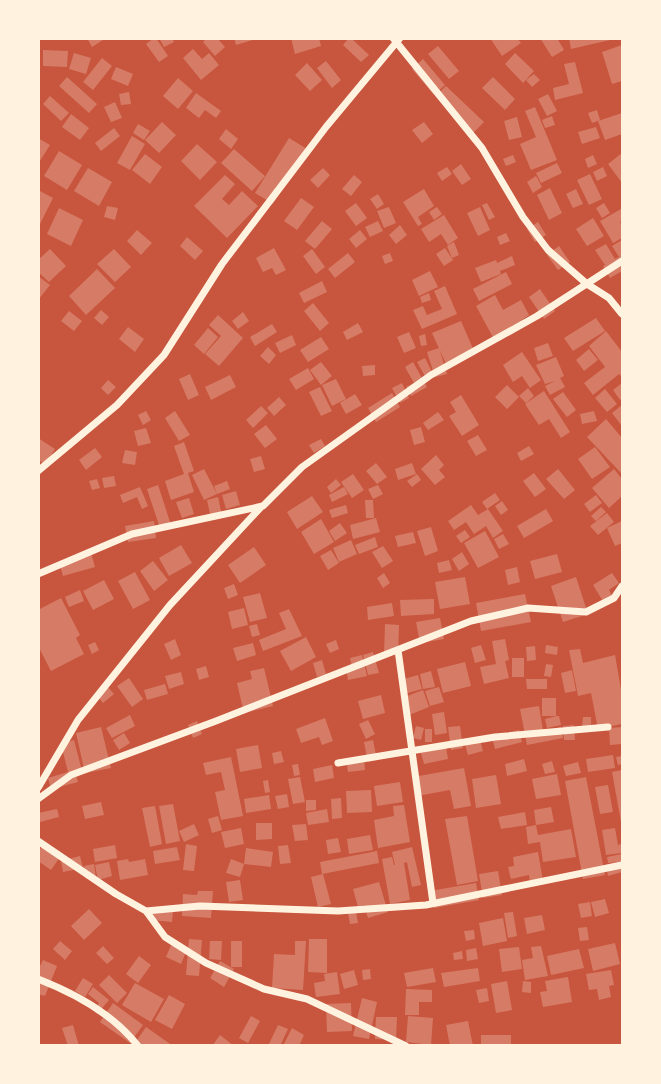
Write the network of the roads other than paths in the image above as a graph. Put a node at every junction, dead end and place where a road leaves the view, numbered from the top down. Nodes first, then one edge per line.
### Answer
1 (397, 40) edge
2 (622, 261) edge
3 (587, 284) junction
4 (622, 314) edge
5 (38, 471) edge
6 (263, 506) junction
7 (38, 574) edge
8 (622, 586) edge
9 (398, 650) junction
10 (608, 727) dead end
11 (413, 751) junction
12 (338, 763) dead end
13 (38, 788) edge
14 (38, 799) edge
15 (38, 841) edge
16 (622, 865) edge
17 (433, 903) junction
18 (146, 911) junction
19 (38, 979) edge
20 (138, 1045) edge
21 (406, 1045) edge

1 - 3 street
1 - 5 street
2 - 3 street
3 - 4 street
3 - 6 street
6 - 7 street
6 - 13 street
8 - 9 street
9 - 11 street
9 - 14 street
10 - 11 street
11 - 12 street
11 - 17 street
15 - 18 street
16 - 17 street
17 - 18 street
18 - 21 street
19 - 20 street

